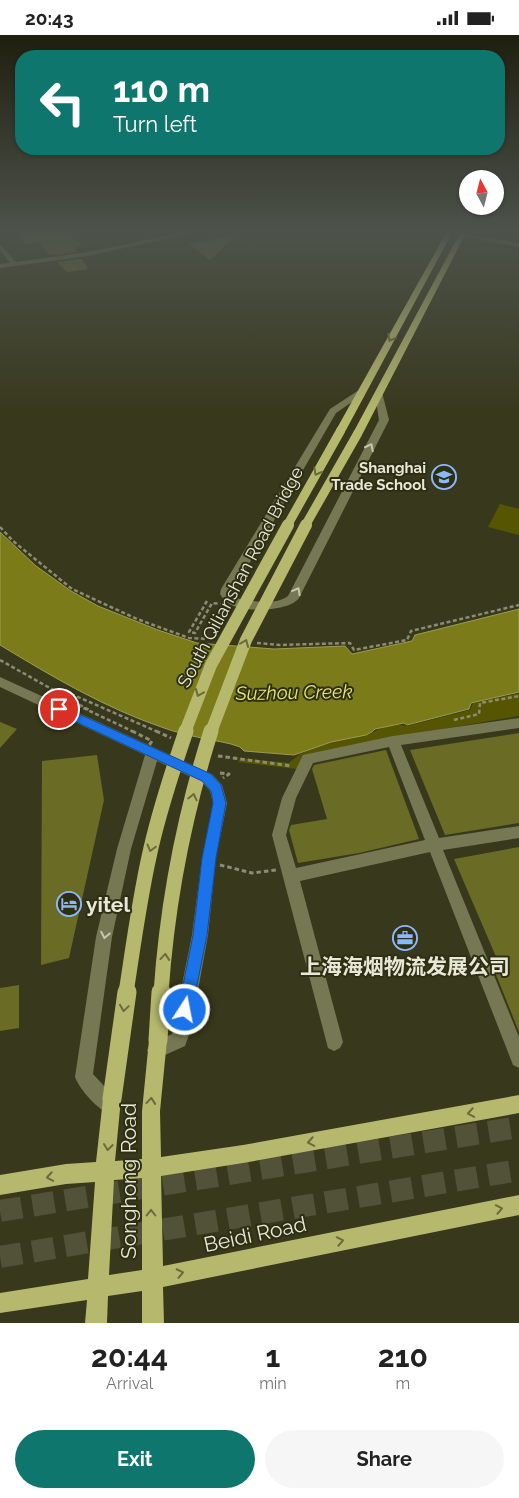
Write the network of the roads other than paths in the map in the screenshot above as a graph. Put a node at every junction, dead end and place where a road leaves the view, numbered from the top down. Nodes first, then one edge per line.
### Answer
1 (415, 293) edge
2 (432, 293) edge
3 (362, 391) junction
4 (379, 394) junction
5 (0, 682) edge
6 (519, 723) edge
7 (393, 741) junction
8 (149, 751) junction
9 (519, 832) edge
10 (434, 845) junction
11 (290, 872) junction
12 (334, 1043) dead end
13 (157, 1045) junction
14 (519, 1059) edge
15 (112, 1102) junction
16 (519, 1104) edge
17 (151, 1167) junction
18 (105, 1171) junction
19 (0, 1185) edge
20 (519, 1205) edge
21 (151, 1279) junction
22 (98, 1288) junction
23 (0, 1303) edge
24 (96, 1323) edge
25 (153, 1323) edge

1 -> 3 main road, South Qilianshan Road Bridge
2 - 4 main road, South Qilianshan Road Bridge
3 -> 4 street
3 -> 15 main road, South Qilianshan Road Bridge, bridge
13 -> 4 main road, South Qilianshan Road Bridge, bridge
5 - 8 street
6 - 7 street
7 - 10 street
7 - 11 street
8 - 13 street
8 -> 15 street
9 - 10 street
10 - 11 street
10 - 14 street
11 - 12 street
17 -> 13 main road, Songhong Road
15 -> 18 main road, Songhong Road
16 -> 17 main road
17 - 18 main road
21 -> 17 main road, Songhong Road
18 -> 19 main road
18 - 22 main road, Songhong Road
21 -> 20 main road, Beidi Road
21 - 22 main road, Beidi Road
21 - 25 main road, Songhong Road
22 - 23 main road, Beidi Road
22 - 24 main road, Songhong Road

